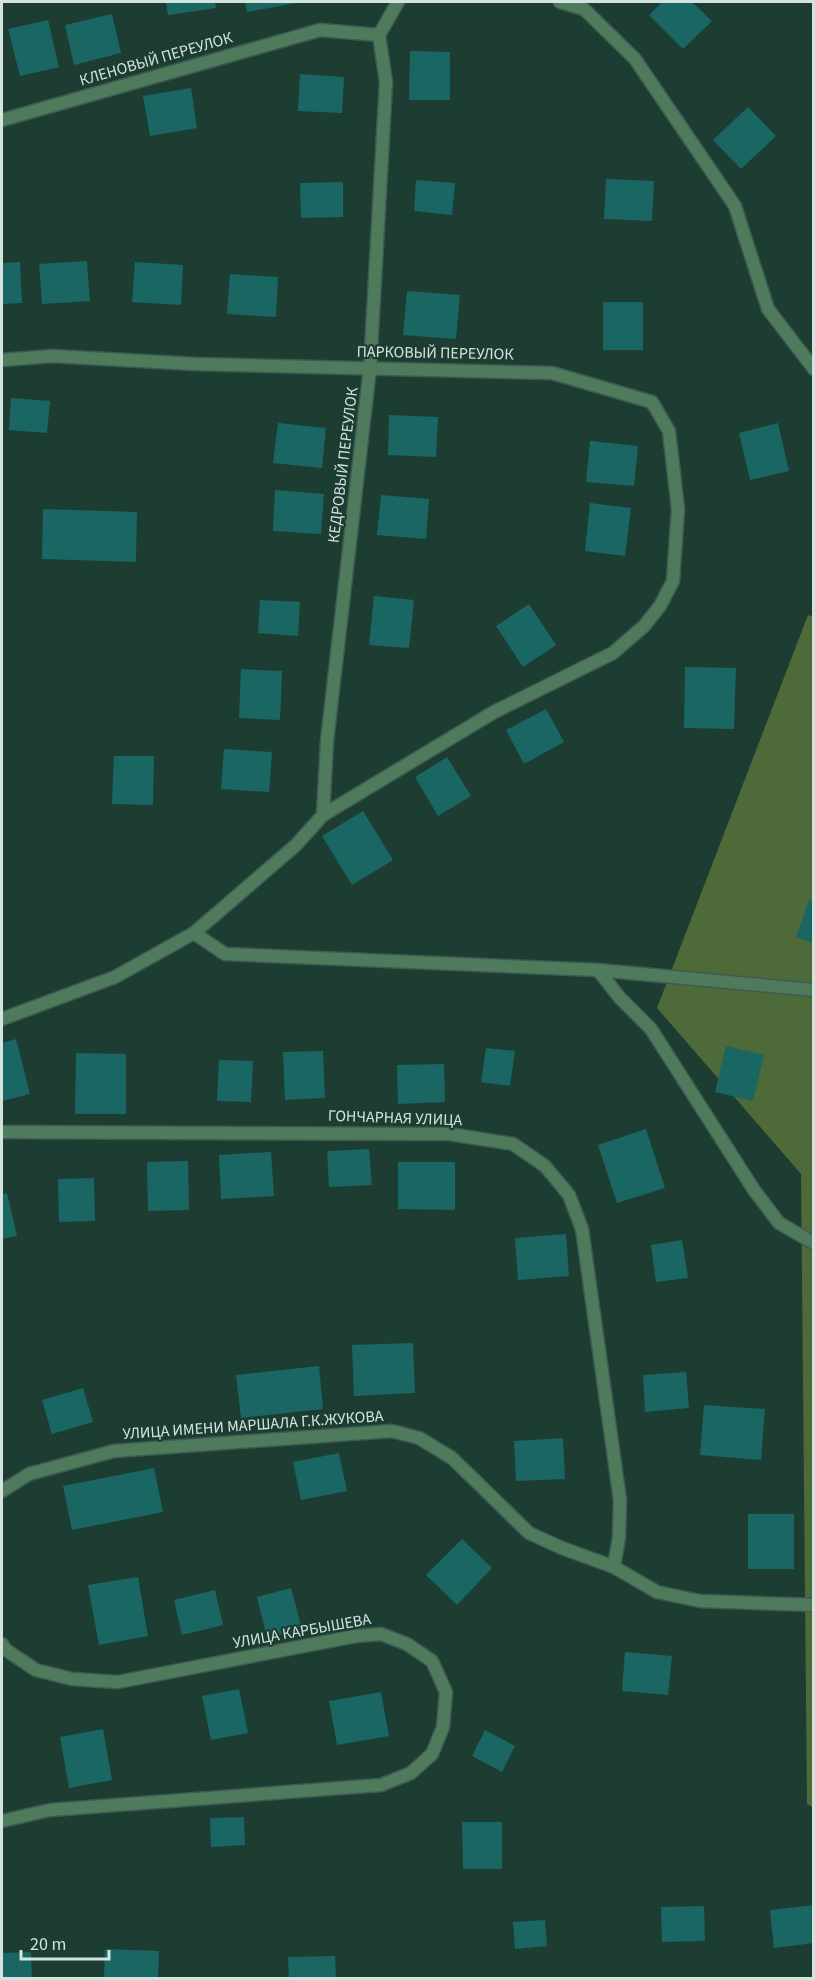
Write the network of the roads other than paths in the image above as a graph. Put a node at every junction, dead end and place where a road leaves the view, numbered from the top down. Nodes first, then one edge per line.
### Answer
1 (398, 2) edge
2 (560, 2) edge
3 (379, 35) junction
4 (2, 120) edge
5 (2, 360) edge
6 (370, 368) junction
7 (813, 369) edge
8 (323, 815) junction
9 (194, 933) junction
10 (598, 970) junction
11 (813, 990) edge
12 (2, 1018) edge
13 (2, 1132) edge
14 (813, 1243) edge
15 (2, 1491) edge
16 (614, 1567) junction
17 (813, 1605) edge
18 (2, 1644) edge
19 (2, 1821) edge

1 - 3 street
2 - 7 street
3 - 4 street, КЛЕНОВЫЙ ПЕРЕУЛОК
3 - 6 street, КЕДРОВЫЙ ПЕРЕУЛОК
5 - 6 street, ПАРКОВЫЙ ПЕРЕУЛОК
6 - 8 street, КЕДРОВЫЙ ПЕРЕУЛОК
6 - 8 street, ПАРКОВЫЙ ПЕРЕУЛОК
8 - 9 street, ПАРКОВЫЙ ПЕРЕУЛОК
9 - 10 street
9 - 12 street, ПАРКОВЫЙ ПЕРЕУЛОК
10 - 11 street
10 - 14 street
13 - 16 street, ГОНЧАРНАЯ УЛИЦА
15 - 16 street, УЛИЦА ИМЕНИ МАРШАЛА Г.К.ЖУКОВА
16 - 17 street, УЛИЦА ИМЕНИ МАРШАЛА Г.К.ЖУКОВА
18 - 19 street, УЛИЦА КАРБЫШЕВА

